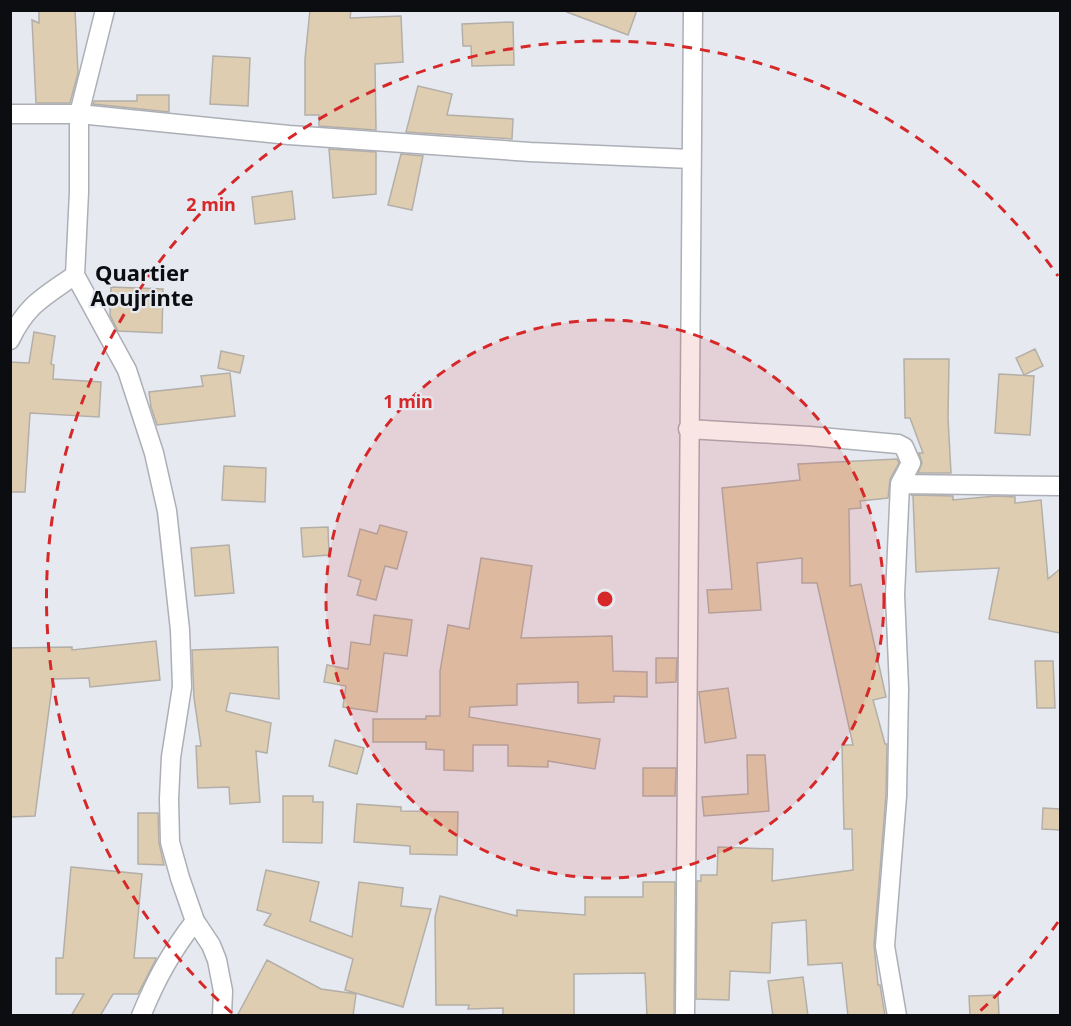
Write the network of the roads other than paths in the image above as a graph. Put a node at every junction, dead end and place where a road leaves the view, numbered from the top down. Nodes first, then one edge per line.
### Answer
1 (105, 10) edge
2 (693, 10) edge
3 (10, 114) edge
4 (79, 114) junction
5 (691, 159) junction
6 (75, 275) junction
7 (10, 340) edge
8 (688, 429) junction
9 (900, 484) junction
10 (1060, 486) edge
11 (195, 921) junction
12 (141, 1016) edge
13 (222, 1016) edge
14 (685, 1016) edge
15 (897, 1016) edge

1 - 4 street
2 - 5 street
3 - 4 street
4 - 5 street
4 - 6 street
5 - 8 street
6 - 7 street
6 - 11 street
8 - 9 street
8 - 14 street
9 - 10 street
9 - 15 street
11 - 12 street
11 - 13 street

